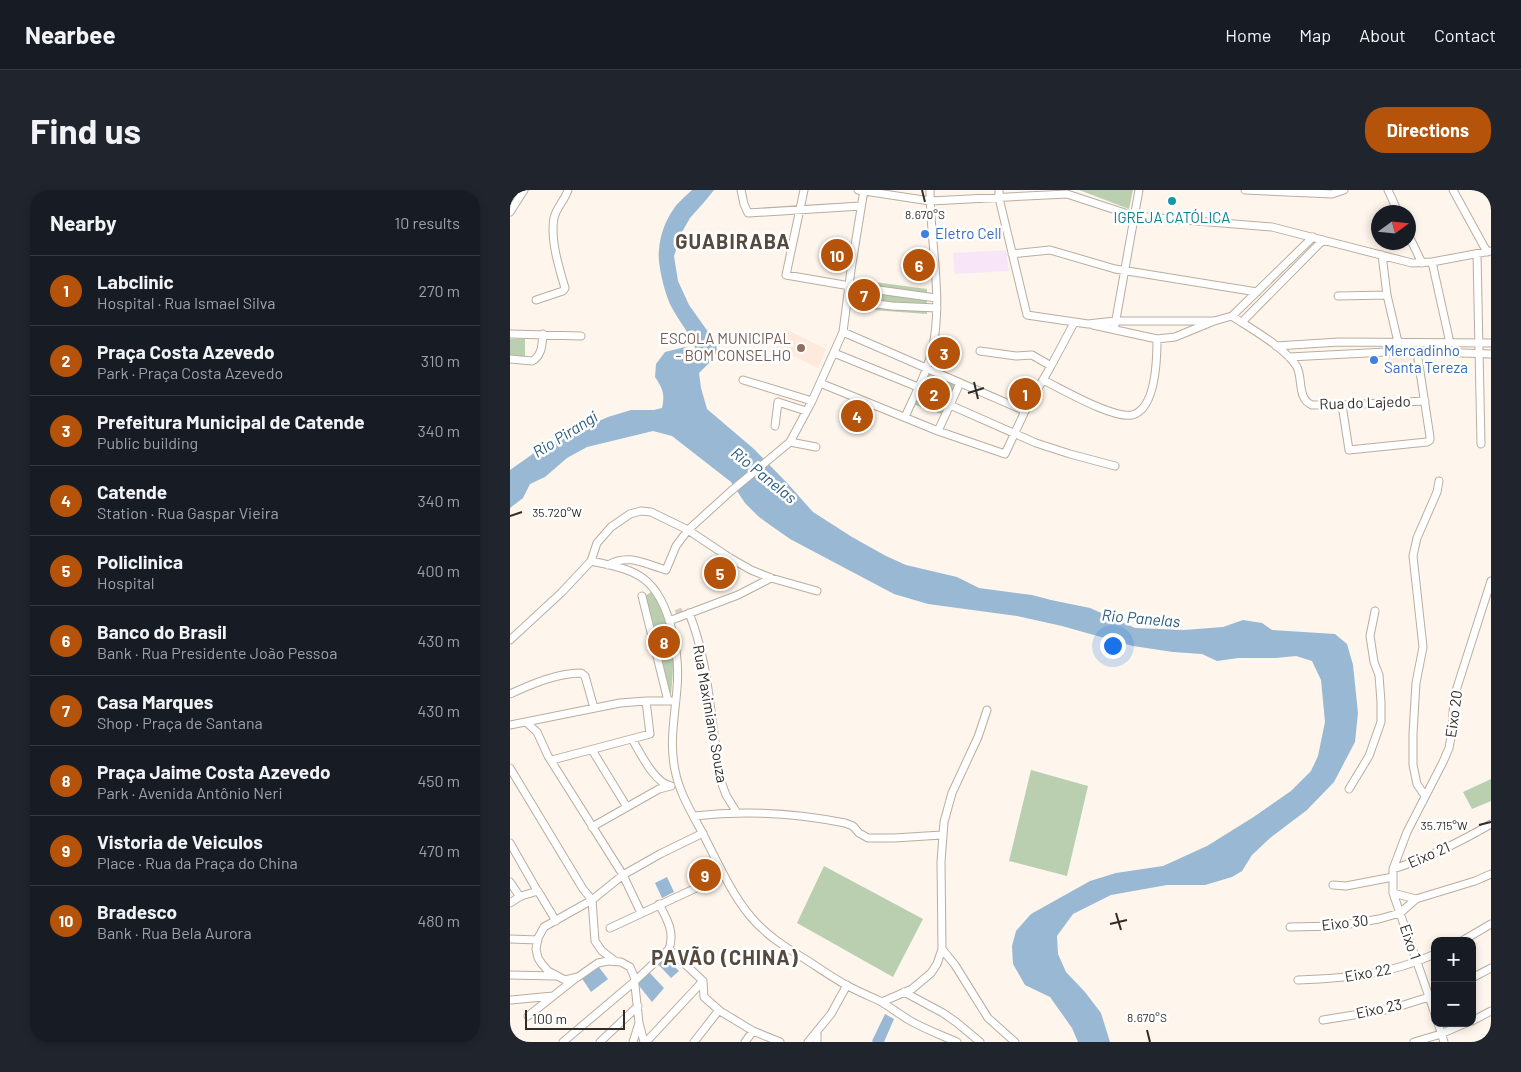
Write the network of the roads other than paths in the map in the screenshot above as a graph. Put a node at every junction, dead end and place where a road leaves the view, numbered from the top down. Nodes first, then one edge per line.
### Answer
1 (524, 190) edge
2 (568, 190) edge
3 (741, 190) edge
4 (804, 190) edge
5 (862, 190) edge
6 (930, 190) edge
7 (999, 190) edge
8 (1139, 190) edge
9 (1246, 190) edge
10 (1341, 190) edge
11 (1388, 190) edge
12 (1453, 190) edge
13 (1067, 192) edge
14 (999, 198) junction
15 (930, 201) junction
16 (1395, 205) edge
17 (861, 206) junction
18 (800, 210) junction
19 (510, 212) edge
20 (1134, 216) junction
21 (1312, 237) junction
22 (1323, 240) junction
23 (1416, 250) edge
24 (1489, 252) edge
25 (1012, 254) junction
26 (1477, 254) junction
27 (1382, 255) junction
28 (1432, 262) junction
29 (1422, 263) junction
30 (1124, 271) junction
31 (850, 286) junction
32 (1257, 292) junction
33 (1387, 295) junction
34 (1338, 296) dead end
35 (936, 298) junction
36 (536, 300) dead end
37 (847, 300) junction
38 (936, 312) junction
39 (1232, 316) junction
40 (1115, 321) junction
41 (1214, 321) junction
42 (1242, 322) junction
43 (1074, 323) junction
44 (1088, 324) junction
45 (1114, 330) junction
46 (843, 332) junction
47 (510, 334) edge
48 (543, 334) junction
49 (581, 336) dead end
50 (1158, 339) junction
51 (1398, 342) junction
52 (1479, 342) junction
53 (1450, 343) junction
54 (1491, 343) edge
55 (1276, 346) junction
56 (980, 352) dead end
57 (1417, 352) junction
58 (834, 353) junction
59 (1479, 354) junction
60 (1491, 354) edge
61 (1289, 357) junction
62 (510, 359) edge
63 (1051, 366) junction
64 (927, 369) junction
65 (743, 380) dead end
66 (1043, 380) junction
67 (960, 383) junction
68 (820, 384) junction
69 (918, 387) junction
70 (812, 401) junction
71 (1425, 401) junction
72 (950, 405) junction
73 (1342, 406) junction
74 (1025, 410) junction
75 (806, 411) junction
76 (905, 417) junction
77 (774, 426) dead end
78 (938, 431) junction
79 (1014, 434) junction
80 (790, 442) junction
81 (1481, 444) dead end
82 (816, 447) dead end
83 (1115, 466) dead end
84 (1439, 481) dead end
85 (688, 530) junction
86 (591, 561) junction
87 (608, 565) junction
88 (772, 578) junction
89 (1491, 581) edge
90 (817, 592) dead end
91 (642, 596) dead end
92 (1375, 611) dead end
93 (689, 613) junction
94 (669, 620) junction
95 (510, 640) edge
96 (510, 694) edge
97 (646, 701) junction
98 (671, 701) junction
99 (594, 708) junction
100 (987, 710) dead end
101 (538, 721) junction
102 (527, 723) junction
103 (510, 726) edge
104 (537, 732) junction
105 (632, 739) junction
106 (592, 750) junction
107 (552, 760) junction
108 (510, 770) edge
109 (675, 785) junction
110 (1349, 789) dead end
111 (1425, 796) junction
112 (627, 807) junction
113 (737, 813) junction
114 (694, 816) junction
115 (1491, 824) edge
116 (592, 827) junction
117 (703, 833) junction
118 (942, 835) junction
119 (510, 843) edge
120 (1394, 869) junction
121 (1491, 874) edge
122 (623, 875) junction
123 (724, 875) junction
124 (1393, 877) junction
125 (510, 882) edge
126 (1333, 885) dead end
127 (538, 892) junction
128 (1393, 893) junction
129 (520, 897) junction
130 (1416, 899) junction
131 (592, 900) junction
132 (510, 903) edge
133 (659, 904) junction
134 (641, 913) junction
135 (1400, 913) junction
136 (556, 921) junction
137 (1491, 924) edge
138 (1290, 927) dead end
139 (610, 928) dead end
140 (1469, 937) edge
141 (538, 939) junction
142 (510, 940) edge
143 (669, 949) junction
144 (942, 949) junction
145 (1431, 956) edge
146 (615, 961) junction
147 (1417, 961) junction
148 (1491, 968) edge
149 (510, 975) edge
150 (555, 976) junction
151 (1476, 976) edge
152 (578, 977) junction
153 (1298, 980) dead end
154 (702, 981) junction
155 (634, 982) junction
156 (847, 985) junction
157 (904, 992) junction
158 (1431, 994) edge
159 (554, 996) junction
160 (1431, 996) edge
161 (511, 1000) edge
162 (882, 1002) junction
163 (638, 1006) junction
164 (719, 1010) junction
165 (1491, 1011) edge
166 (528, 1016) dead end
167 (1476, 1018) edge
168 (1323, 1020) dead end
169 (639, 1023) junction
170 (1439, 1027) edge
171 (1457, 1027) edge
172 (754, 1031) junction
173 (817, 1031) junction
174 (1441, 1034) junction
175 (563, 1042) edge
176 (600, 1042) edge
177 (633, 1042) edge
178 (645, 1042) edge
179 (694, 1042) edge
180 (745, 1042) edge
181 (780, 1042) edge
182 (808, 1042) edge
183 (817, 1042) edge
184 (957, 1042) edge
185 (980, 1042) edge
186 (1015, 1042) edge
187 (1414, 1042) edge
188 (1444, 1042) edge

1 - 19 street
2 - 36 street
3 - 18 street
4 - 18 street
5 - 15 street
5 - 17 street
6 - 15 street
7 - 14 street
8 - 20 street
9 - 10 street
11 - 16 street
12 - 24 street
13 - 14 street
13 - 20 street
14 - 15 street
14 - 25 street
15 - 35 street
17 - 18 street
17 - 31 street
18 - 31 street
20 - 21 street
20 - 30 street
21 - 22 street
21 - 32 street
22 - 27 street
22 - 42 street
23 - 29 street
24 - 26 street
25 - 30 street
25 - 43 street
26 - 28 street
26 - 52 street
27 - 29 street
27 - 33 street
28 - 29 street
28 - 53 street
30 - 32 street
30 - 40 street
31 - 35 street
31 - 37 street
32 - 39 street
33 - 34 street
33 - 51 street
35 - 38 street
37 - 38 street
37 - 46 street
38 - 64 street
39 - 41 street
39 - 42 street, Rua do Lajedo
40 - 41 street
40 - 44 street
40 - 45 street
41 - 50 street
42 - 55 street, Rua do Lajedo
43 - 44 street
43 - 63 street
44 - 45 street
45 - 50 street
46 - 58 street
46 - 64 street
47 - 48 street
48 - 49 street
48 - 62 street
50 - 66 street
51 - 53 street
51 - 55 street
52 - 53 street
52 - 54 street
52 - 59 street
55 - 61 street, Rua do Lajedo
56 - 63 street
57 - 59 street
57 - 61 street
57 - 71 street
58 - 68 street
58 - 69 street
59 - 60 street
59 - 81 street
61 - 73 street, Rua do Lajedo
63 - 66 street
64 - 67 street
64 - 69 street
65 - 70 street
66 - 74 street
67 - 72 street
67 - 74 street
68 - 70 street
68 - 76 street
69 - 76 street
70 - 75 street
71 - 73 street, Rua do Lajedo
71 - 73 street
72 - 78 street
72 - 79 street
74 - 79 street
75 - 77 street
75 - 80 street
76 - 78 street
78 - 79 street
79 - 83 street
80 - 82 street
80 - 85 street
84 - 111 street
85 - 86 street
85 - 87 street
85 - 88 street
86 - 87 street
86 - 95 street
87 - 94 street
88 - 90 street
88 - 93 street
89 - 111 street, Eixo 20
91 - 98 street
92 - 110 street
93 - 94 street
93 - 113 street, Rua Maximiano Souza
94 - 98 street
96 - 99 street
97 - 98 street
97 - 99 street
97 - 105 street
98 - 109 street
99 - 101 street
100 - 118 street
101 - 102 street
101 - 104 street
102 - 103 street
102 - 104 street
104 - 107 street
105 - 106 street
105 - 109 street
106 - 107 street
106 - 112 street
107 - 116 street
108 - 131 street
109 - 112 street
109 - 114 street
111 - 120 street, Eixo 20
112 - 116 street
113 - 114 street
113 - 118 street
114 - 117 street
115 - 120 street, Eixo 21
116 - 122 street
117 - 122 street
117 - 123 street
118 - 144 street
119 - 127 street
120 - 124 street, Eixo 1
121 - 130 street
122 - 131 street
122 - 134 street
123 - 133 street
123 - 156 street
124 - 126 street
124 - 128 street, Eixo 1
125 - 129 street
127 - 129 street
127 - 136 street
128 - 130 street
128 - 135 street, Eixo 1
129 - 132 street
130 - 135 street
131 - 136 street
131 - 146 street
133 - 134 street
133 - 143 street
134 - 139 street
135 - 138 street, Eixo 30
135 - 147 street, Eixo 1
136 - 141 street
137 - 140 street
141 - 142 street
141 - 150 street
143 - 154 street
143 - 155 street
144 - 157 street
144 - 186 street
145 - 147 street, Eixo 22
146 - 152 street
146 - 155 street
147 - 153 street, Eixo 22
147 - 158 street, Eixo 1
148 - 151 street
149 - 150 street
150 - 152 street
152 - 159 street
154 - 164 street
154 - 178 street
155 - 163 street
155 - 175 street
156 - 162 street
156 - 173 street
157 - 162 street
157 - 185 street
159 - 161 street
159 - 166 street
160 - 168 street, Eixo 23
162 - 184 street
163 - 169 street
163 - 176 street
164 - 172 street
164 - 179 street
165 - 167 street
169 - 177 street
169 - 178 street
170 - 174 street
171 - 174 street
172 - 180 street
172 - 181 street
173 - 182 street
173 - 183 street
174 - 187 street
174 - 188 street

